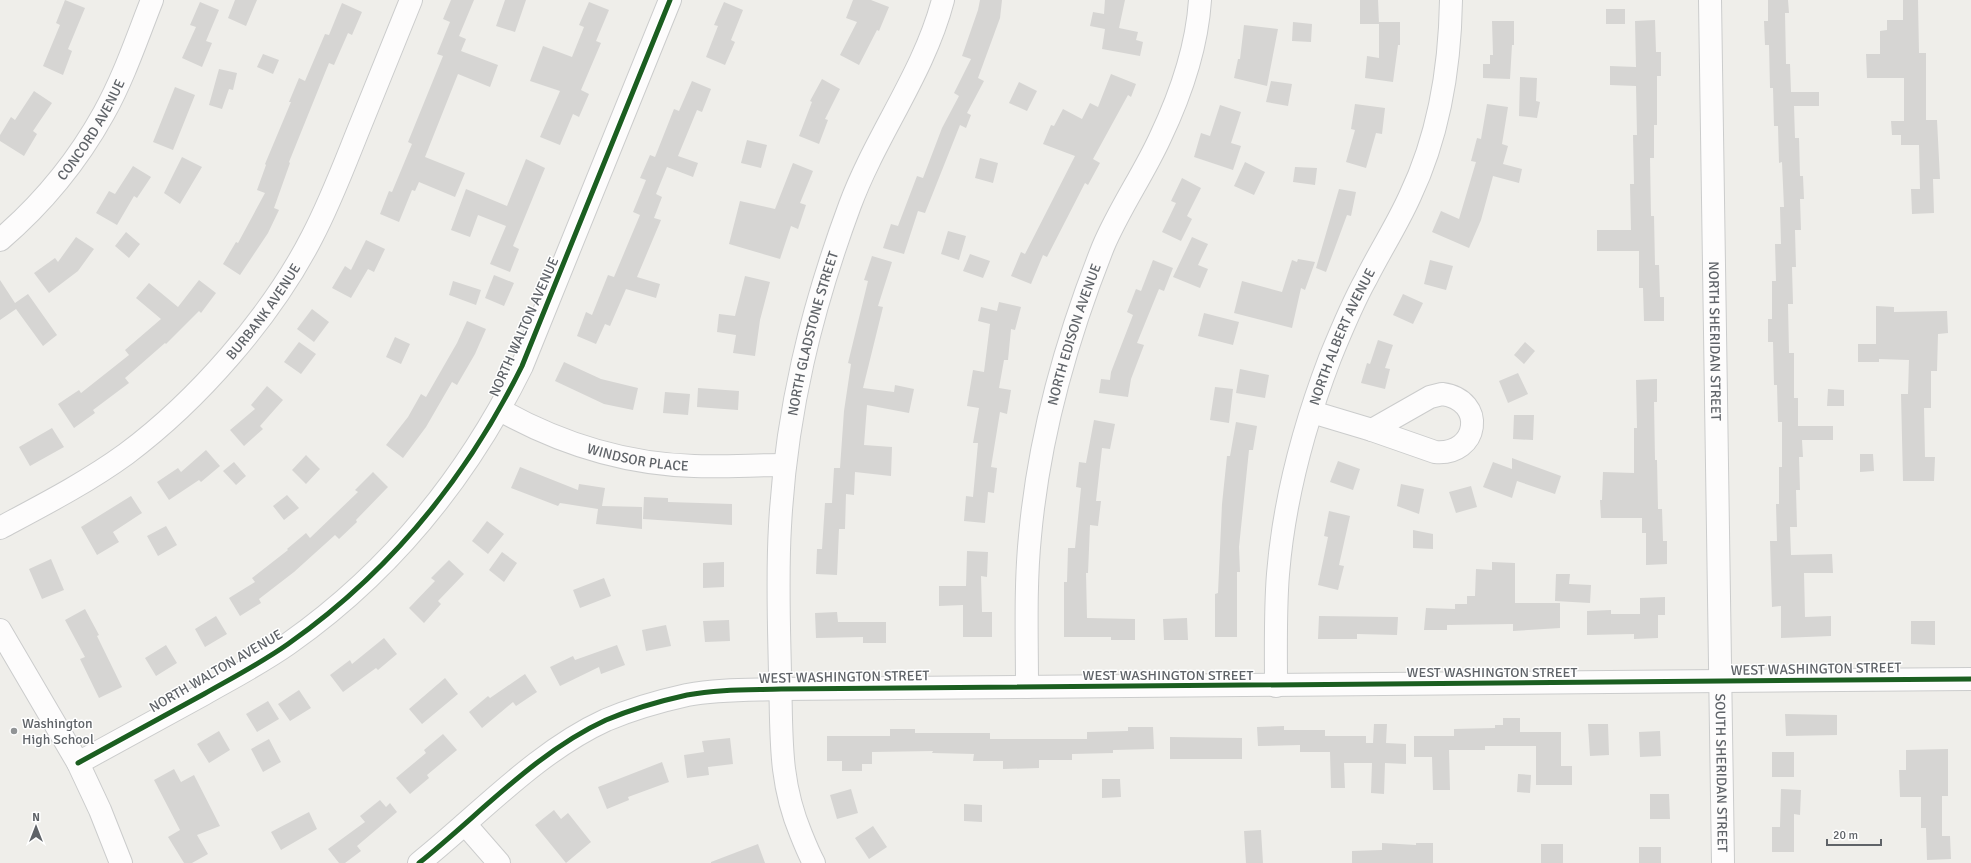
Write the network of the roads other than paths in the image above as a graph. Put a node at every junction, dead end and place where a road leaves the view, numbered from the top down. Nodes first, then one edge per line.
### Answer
1 (152, 0) edge
2 (411, 0) edge
3 (670, 0) edge
4 (943, 0) edge
5 (1200, 0) edge
6 (1450, 0) edge
7 (1710, 0) edge
8 (0, 240) edge
9 (500, 410) junction
10 (1312, 412) junction
11 (1372, 430) dead end
12 (785, 465) junction
13 (0, 528) edge
14 (0, 630) edge
15 (1971, 679) edge
16 (1721, 683) junction
17 (1276, 686) junction
18 (1027, 687) junction
19 (781, 690) junction
20 (78, 764) junction
21 (465, 824) junction
22 (120, 863) edge
23 (419, 863) edge
24 (499, 863) edge
25 (814, 863) edge
26 (1723, 863) edge

1 - 8 street, CONCORD AVENUE
2 - 13 street, BURBANK AVENUE
3 - 9 street, NORTH WALTON AVENUE
4 - 12 street, NORTH GLADSTONE STREET
5 - 18 street, NORTH EDISON AVENUE
6 - 10 street, NORTH ALBERT AVENUE
7 - 16 street, NORTH SHERIDAN STREET
9 - 12 street, WINDSOR PLACE
9 - 20 street, NORTH WALTON AVENUE
10 - 11 street
10 - 17 street, NORTH ALBERT AVENUE
12 - 19 street, NORTH GLADSTONE STREET
14 - 20 street
15 - 16 street, WEST WASHINGTON STREET
16 - 17 street, WEST WASHINGTON STREET
16 - 26 street, SOUTH SHERIDAN STREET
17 - 18 street, WEST WASHINGTON STREET
18 - 19 street, WEST WASHINGTON STREET
19 - 21 street, WEST WASHINGTON STREET
19 - 25 street, NORTH GLADSTONE STREET
20 - 22 street
21 - 23 street, WEST WASHINGTON STREET
21 - 24 street

